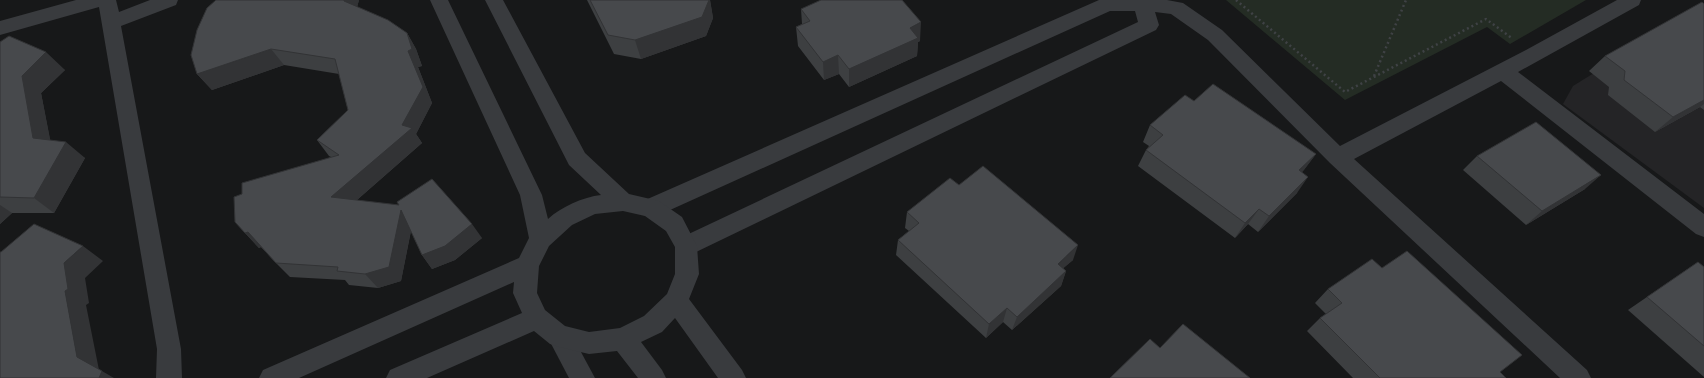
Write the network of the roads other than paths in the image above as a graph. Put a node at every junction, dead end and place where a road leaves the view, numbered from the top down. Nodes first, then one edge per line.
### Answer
1 (101, 0) edge
2 (107, 0) edge
3 (169, 0) edge
4 (439, 0) edge
5 (494, 0) edge
6 (1632, 0) edge
7 (1143, 4) junction
8 (1176, 4) edge
9 (112, 22) junction
10 (0, 28) edge
11 (1503, 71) junction
12 (1338, 157) junction
13 (624, 202) junction
14 (652, 208) junction
15 (1704, 227) edge
16 (541, 239) junction
17 (686, 246) junction
18 (527, 265) junction
19 (676, 301) junction
20 (536, 318) junction
21 (558, 336) junction
22 (622, 339) junction
23 (169, 378) edge
24 (272, 378) edge
25 (399, 378) edge
26 (582, 378) edge
27 (653, 378) edge
28 (733, 378) edge
29 (1578, 378) edge

1 - 10 street
2 - 9 street
3 - 9 street
4 - 16 street
5 - 13 street
6 - 11 street
7 - 8 street
7 - 14 street
7 - 17 street
8 - 12 street
9 - 23 street
11 - 12 street
11 - 15 street
12 - 29 street
13 - 14 street
13 - 16 street
14 - 17 street
16 - 18 street
17 - 19 street
18 - 20 street
18 - 24 street
19 - 22 street
19 - 28 street
20 - 21 street
20 - 25 street
21 - 22 street
21 - 26 street
22 - 27 street

